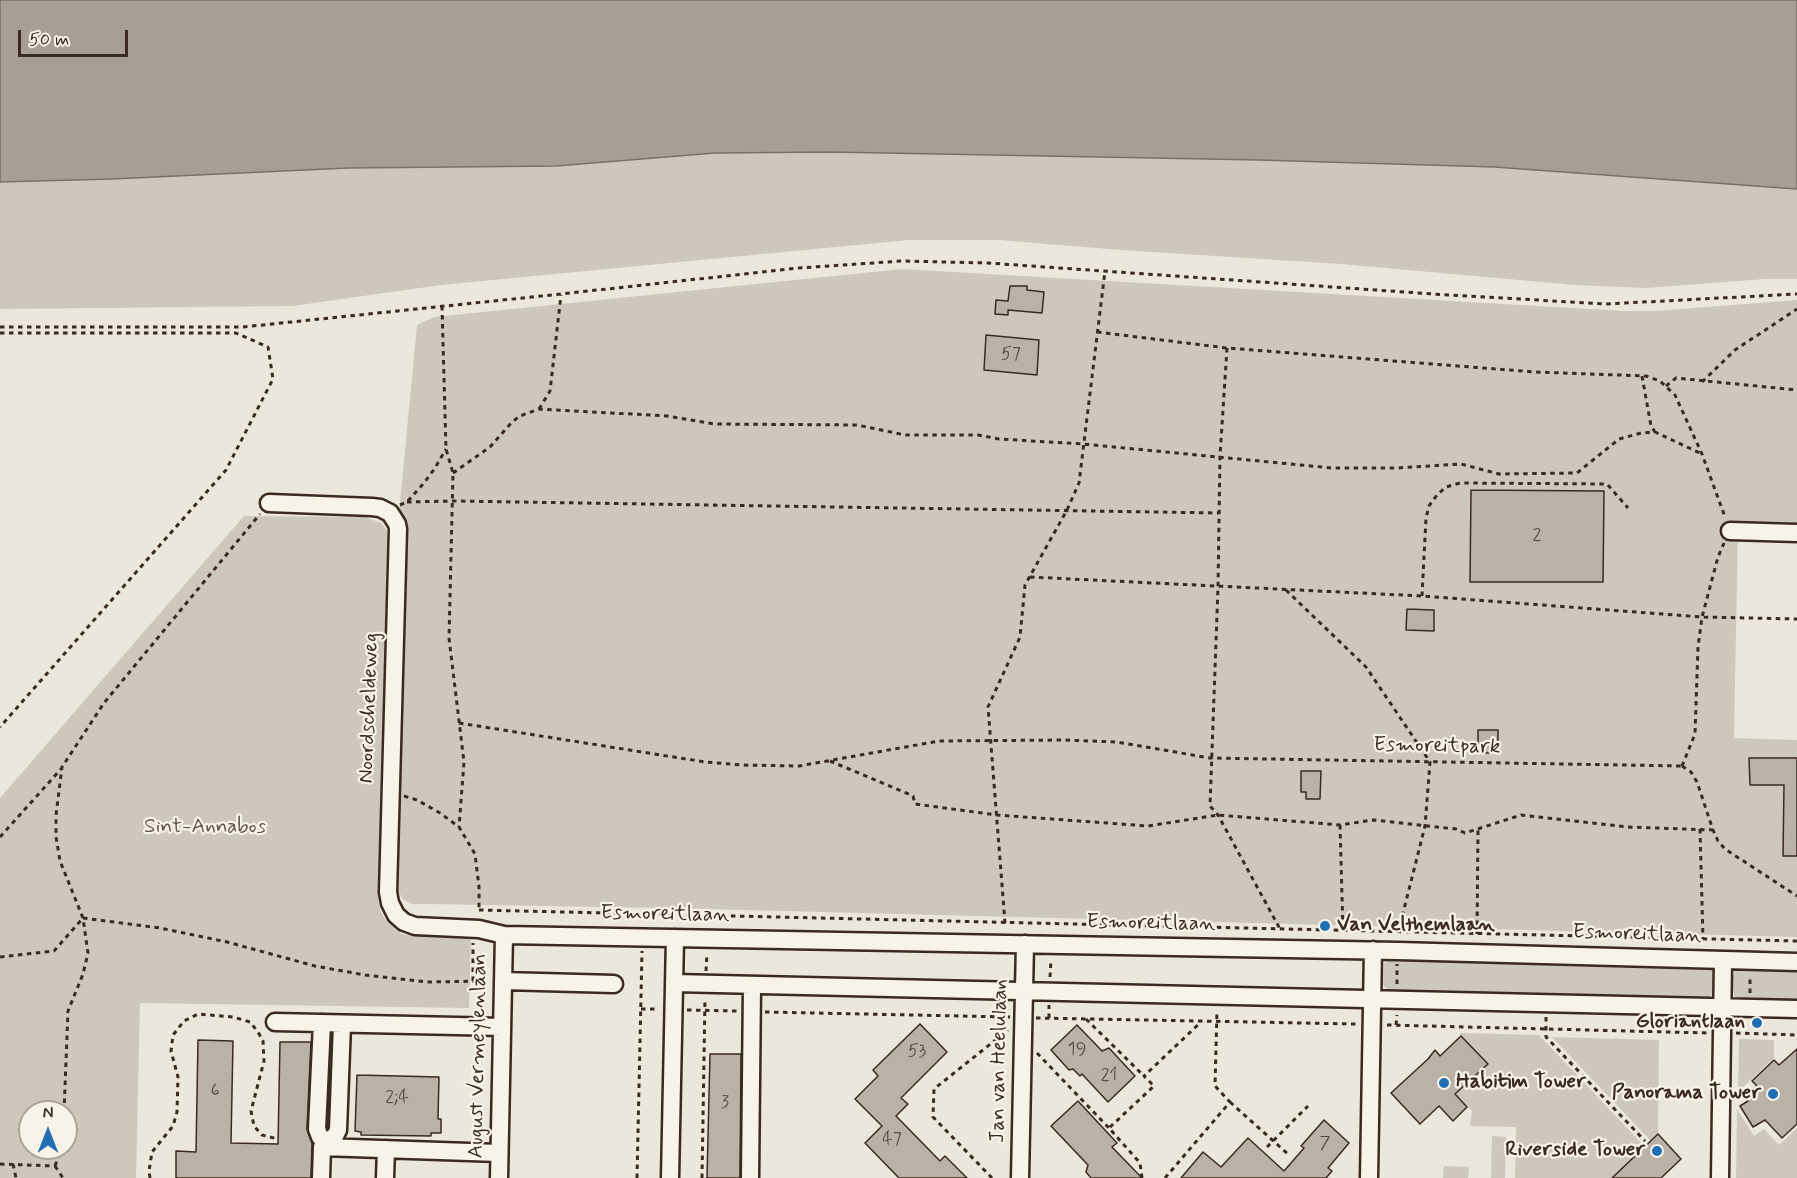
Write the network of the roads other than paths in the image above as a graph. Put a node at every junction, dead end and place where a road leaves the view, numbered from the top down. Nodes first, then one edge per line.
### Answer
1 (269, 503) road end
2 (1730, 531) road end
3 (1797, 533) edge
4 (504, 934) junction
5 (675, 938) junction
6 (1025, 944) junction
7 (1373, 950) junction
8 (1723, 960) junction
9 (1797, 962) edge
10 (503, 981) junction
11 (674, 983) junction
12 (614, 984) dead end
13 (752, 985) junction
14 (1024, 991) junction
15 (1372, 999) junction
16 (1722, 1007) junction
17 (1797, 1009) edge
18 (275, 1022) dead end
19 (322, 1023) junction
20 (342, 1023) junction
21 (502, 1027) junction
22 (386, 1149) junction
23 (499, 1153) junction
24 (321, 1178) edge
25 (385, 1178) edge
26 (499, 1178) edge
27 (670, 1178) edge
28 (750, 1178) edge
29 (1020, 1178) edge
30 (1369, 1178) edge
31 (1720, 1178) edge

1 - 4 street, Noordscheldeweg
2 - 3 street
4 - 5 street, Esmoreitlaan
4 - 10 street, August Vermeylenlaan
5 - 6 street, Esmoreitlaan
5 - 11 street
6 - 7 street, Esmoreitlaan
6 - 14 street, Jan van Heelulaan
7 - 8 street, Esmoreitlaan
7 - 15 street
8 - 9 street, Esmoreitlaan
8 - 16 street
10 - 12 street
10 - 21 street, August Vermeylenlaan
11 - 13 street
11 - 27 street
13 - 14 street
13 - 28 street
14 - 15 street
14 - 29 street, Jan van Heelulaan
15 - 16 street
15 - 30 street
16 - 17 street
16 - 31 street
18 - 19 street
19 - 20 street
19 - 20 street
20 - 21 street
21 - 23 street, August Vermeylenlaan
22 - 23 street
22 - 24 street
22 - 25 street
23 - 26 street, August Vermeylenlaan

